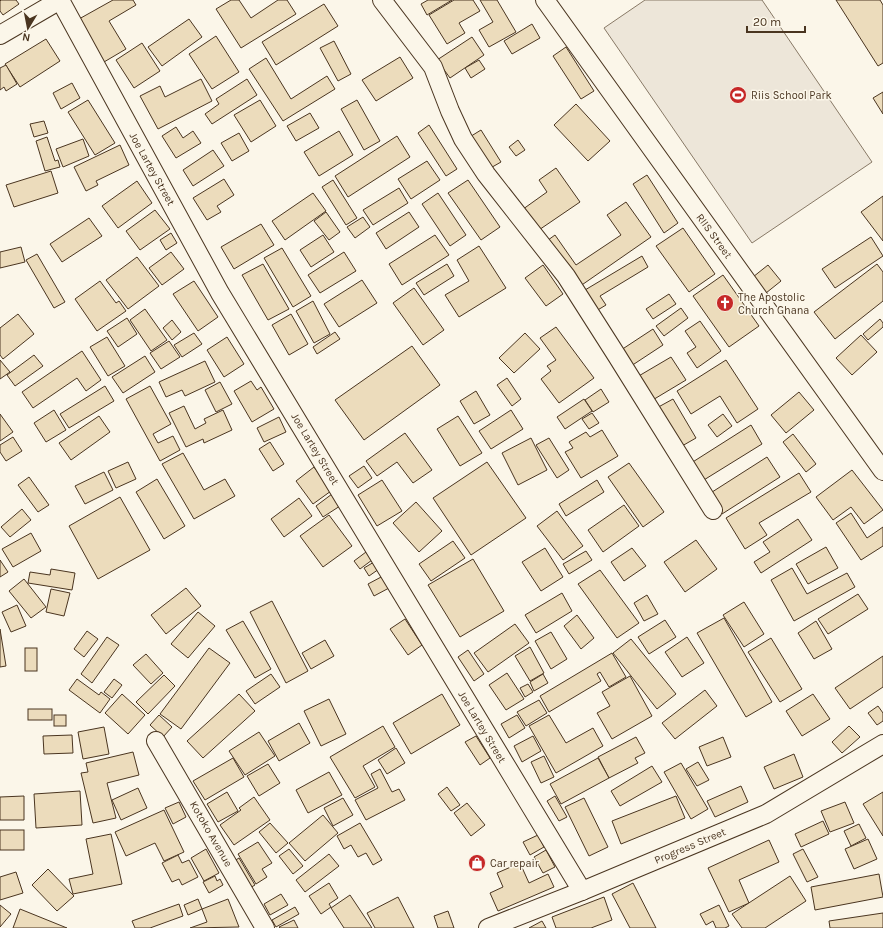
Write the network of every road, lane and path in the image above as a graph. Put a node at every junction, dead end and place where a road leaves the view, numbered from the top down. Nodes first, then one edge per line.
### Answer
1 (60, 0) edge
2 (382, 0) edge
3 (545, 0) edge
4 (0, 35) edge
5 (883, 471) edge
6 (713, 510) dead end
7 (156, 741) dead end
8 (883, 744) edge
9 (582, 891) junction
10 (265, 928) edge
11 (488, 928) edge

1 - 4 street
1 - 9 street, Joe Lartey Street
2 - 6 street
3 - 5 street, RIIS Street
7 - 10 street, Kotoko Avenue
8 - 9 street, Progress Street
9 - 11 street, Progress Street

